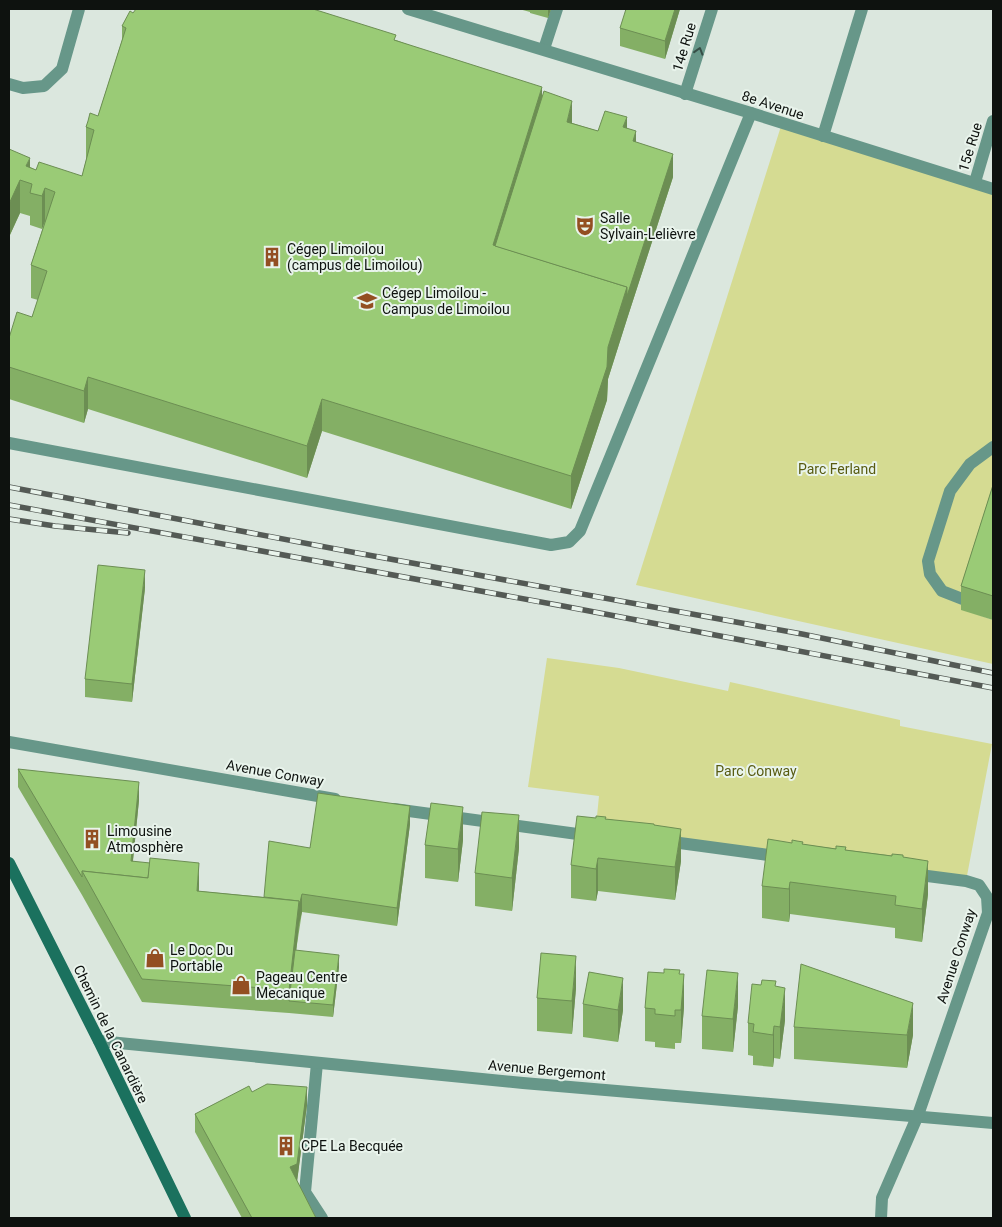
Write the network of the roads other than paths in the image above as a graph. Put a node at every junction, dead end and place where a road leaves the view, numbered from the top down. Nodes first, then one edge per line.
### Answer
1 (79, 9) edge
2 (408, 9) edge
3 (556, 9) edge
4 (712, 9) edge
5 (862, 9) edge
6 (539, 48) junction
7 (9, 84) edge
8 (685, 94) junction
9 (751, 113) junction
10 (993, 121) edge
11 (823, 136) junction
12 (975, 182) junction
13 (993, 189) edge
14 (9, 443) edge
15 (993, 447) edge
16 (965, 600) edge
17 (9, 742) edge
18 (347, 801) edge
19 (386, 808) edge
20 (601, 836) edge
21 (651, 839) edge
22 (799, 859) edge
23 (9, 863) edge
24 (900, 872) edge
25 (99, 1041) junction
26 (317, 1063) junction
27 (918, 1115) junction
28 (993, 1123) edge
29 (186, 1218) edge
30 (322, 1218) edge
31 (881, 1218) edge

1 - 7 street
2 - 6 street, 8e Avenue
3 - 6 street
8 -> 4 street, 14e Rue
5 - 11 street
6 - 8 street, 8e Avenue
8 - 9 street, 8e Avenue
9 - 11 street, 8e Avenue
9 - 14 street
10 - 12 street, 15e Rue
11 - 12 street, 8e Avenue
12 - 13 street, 8e Avenue
15 - 16 street
17 - 18 street, Avenue Conway
19 - 20 street
21 - 22 street
23 - 25 main road, Chemin de la Canardière
24 - 27 street, Avenue Conway
25 - 26 street, Avenue Bergemont
25 - 29 main road, Chemin de la Canardière
26 - 27 street, Avenue Bergemont
26 - 30 street
27 - 28 street, Avenue Bergemont
27 - 31 street, Avenue Conway

